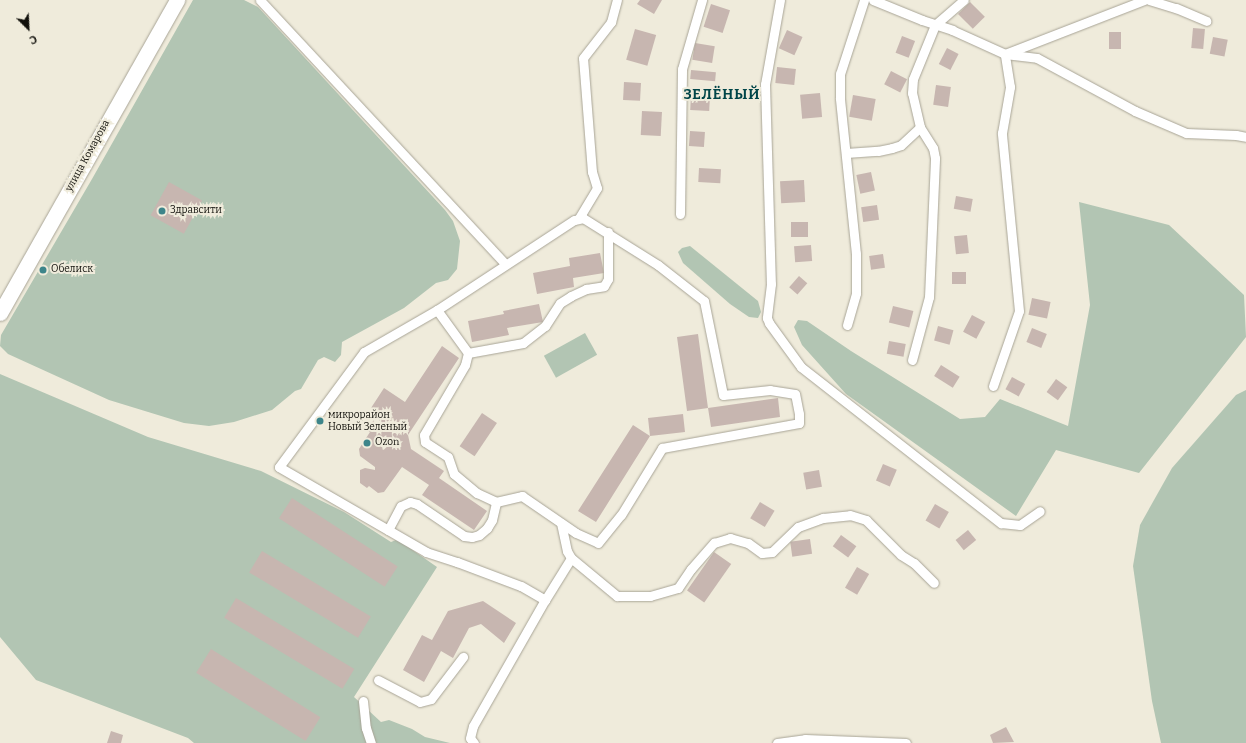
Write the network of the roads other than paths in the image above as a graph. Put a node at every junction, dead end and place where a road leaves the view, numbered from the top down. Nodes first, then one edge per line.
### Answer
1 (177, 0) edge
2 (260, 0) edge
3 (617, 0) edge
4 (702, 0) edge
5 (780, 0) edge
6 (864, 0) edge
7 (873, 0) edge
8 (964, 0) edge
9 (1144, 0) edge
10 (1149, 0) edge
11 (1206, 21) dead end
12 (935, 25) junction
13 (1005, 54) junction
14 (920, 127) junction
15 (1246, 137) edge
16 (846, 153) junction
17 (680, 214) dead end
18 (579, 218) junction
19 (608, 232) junction
20 (505, 264) junction
21 (437, 310) junction
22 (0, 313) edge
23 (847, 325) dead end
24 (468, 353) junction
25 (912, 360) dead end
26 (993, 386) dead end
27 (496, 502) junction
28 (1040, 511) dead end
29 (561, 523) junction
30 (388, 530) junction
31 (571, 558) junction
32 (934, 583) dead end
33 (545, 600) junction
34 (463, 657) dead end
35 (378, 680) dead end
36 (363, 701) dead end
37 (371, 743) edge
38 (474, 743) edge
39 (777, 743) edge
40 (906, 743) edge

1 - 22 main road, улица Комарова
2 - 20 street
3 - 18 street
4 - 17 street
5 - 28 street
6 - 16 street
7 - 12 street
8 - 12 street
9 - 13 street
10 - 11 street
12 - 13 street
12 - 14 street
13 - 15 street
13 - 26 street
14 - 16 street
14 - 25 street
16 - 23 street
18 - 19 street
18 - 20 street
19 - 24 street
19 - 29 street
20 - 21 street
21 - 24 street
21 - 30 street
24 - 27 street
27 - 29 street
27 - 30 street
29 - 31 street
30 - 33 street
31 - 32 street
31 - 33 street
33 - 38 street
34 - 35 street
36 - 37 street
39 - 40 street

